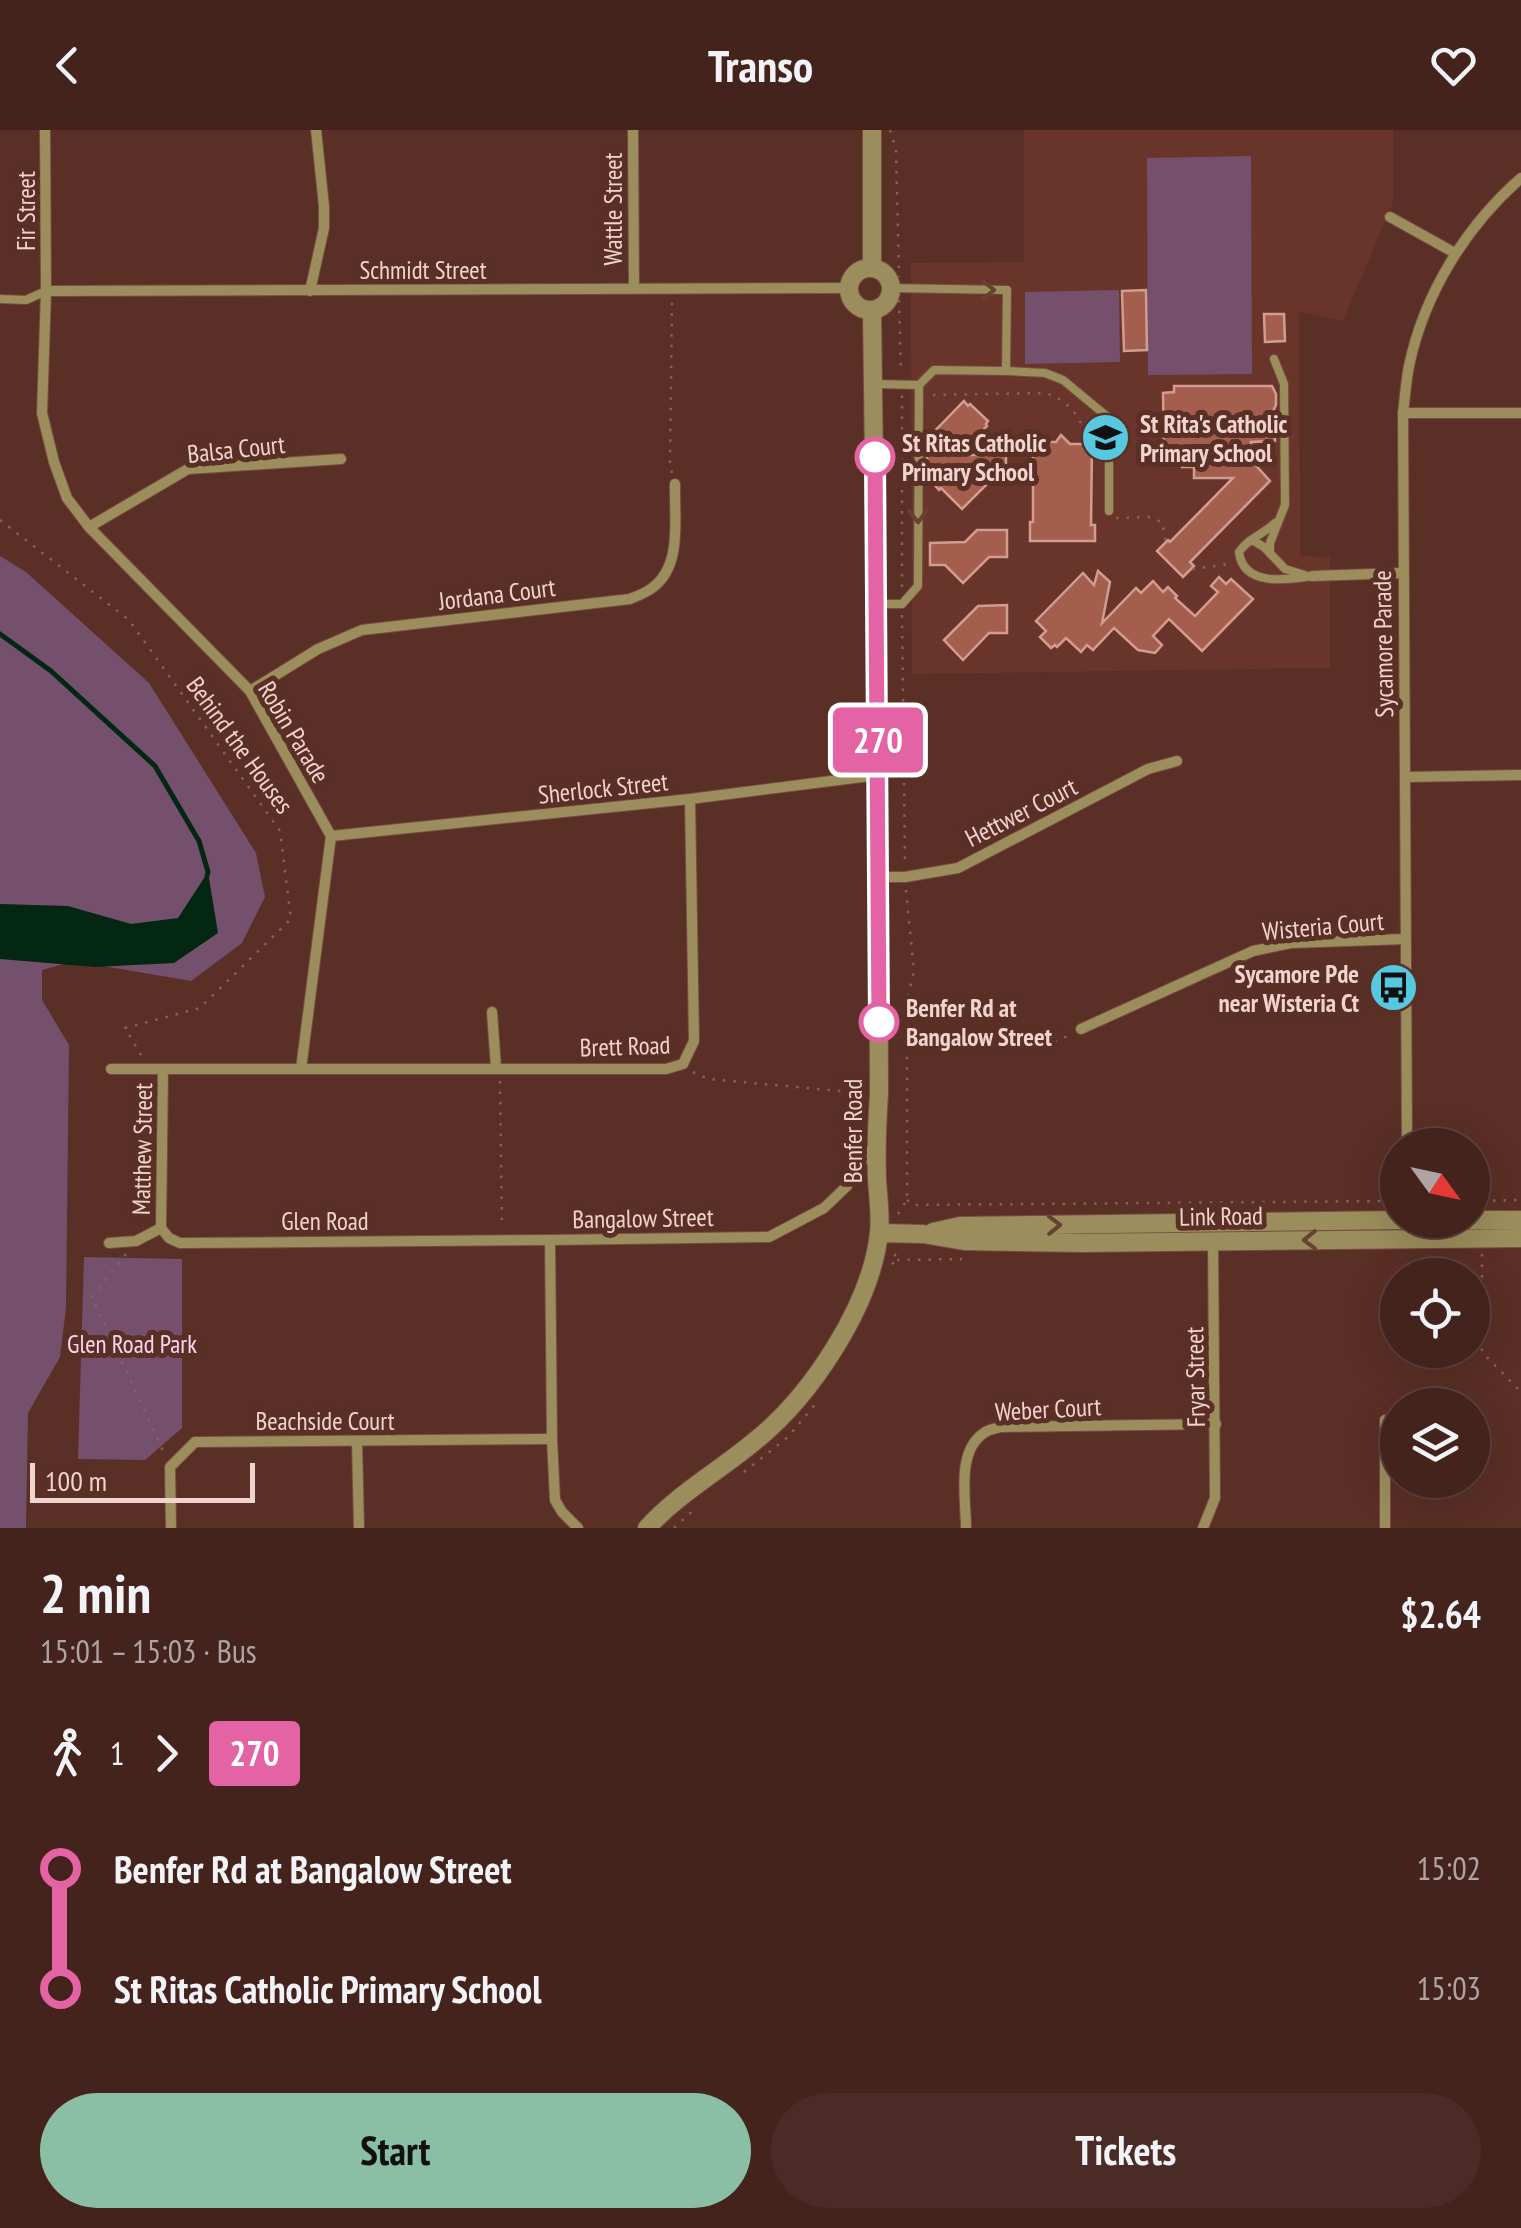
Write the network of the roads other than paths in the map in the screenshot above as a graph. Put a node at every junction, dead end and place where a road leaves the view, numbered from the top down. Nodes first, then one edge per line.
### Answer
1 (46, 130) edge
2 (316, 130) edge
3 (633, 130) edge
4 (872, 130) edge
5 (1521, 178) edge
6 (1390, 217) dead end
7 (1455, 254) junction
8 (872, 268) junction
9 (634, 288) junction
10 (849, 288) junction
11 (890, 288) junction
12 (310, 290) junction
13 (46, 291) junction
14 (0, 299) edge
15 (872, 310) junction
16 (1274, 359) dead end
17 (1006, 372) junction
18 (874, 384) junction
19 (918, 385) junction
20 (1403, 413) junction
21 (1521, 413) edge
22 (341, 459) dead end
23 (675, 484) road end
24 (1109, 511) road end
25 (1278, 520) junction
26 (88, 528) junction
27 (1252, 540) junction
28 (1270, 553) junction
29 (1402, 573) junction
30 (1312, 576) junction
31 (876, 604) junction
32 (250, 691) junction
33 (1177, 762) dead end
34 (878, 775) junction
35 (1521, 775) edge
36 (1405, 777) junction
37 (690, 799) junction
38 (332, 836) junction
39 (878, 877) junction
40 (1406, 940) junction
41 (492, 1012) dead end
42 (1081, 1029) road end
43 (496, 1068) junction
44 (111, 1069) dead end
45 (163, 1069) junction
46 (301, 1069) junction
47 (1407, 1128) edge
48 (876, 1144) junction
49 (1490, 1220) edge
50 (1521, 1220) edge
51 (1380, 1221) edge
52 (161, 1228) junction
53 (1380, 1230) edge
54 (1213, 1232) junction
55 (879, 1233) junction
56 (1467, 1238) edge
57 (1521, 1238) edge
58 (550, 1240) junction
59 (109, 1243) dead end
60 (1216, 1424) junction
61 (552, 1438) junction
62 (358, 1442) junction
63 (1385, 1498) edge
64 (171, 1528) edge
65 (359, 1528) edge
66 (578, 1528) edge
67 (647, 1528) edge
68 (966, 1528) edge
69 (1204, 1528) edge
70 (1385, 1528) edge

1 - 13 street, Fir Street
2 - 12 street
3 - 9 street, Wattle Street
4 - 8 street
5 - 7 street, Sycamore Parade
6 - 7 street
7 - 20 street, Sycamore Parade
8 - 10 street
8 - 11 street
9 - 10 street, Schmidt Street
9 - 12 street, Schmidt Street
10 - 15 street
11 - 15 street
11 -> 17 lane
12 - 13 street, Schmidt Street
13 - 14 lane, Schmidt Street
13 - 26 street, Robin Parade
15 - 18 street, Benfer Road
16 - 25 lane
17 - 19 lane
17 - 24 lane
18 - 19 lane
18 - 31 street, Benfer Road
19 -> 31 lane
20 - 21 street
20 - 29 street, Sycamore Parade
22 - 26 street, Balsa Court
23 - 32 street, Jordana Court
25 - 27 lane
25 - 28 lane
26 - 32 street, Robin Parade
27 - 28 lane
27 - 30 lane
28 - 30 lane
29 - 30 street
29 - 36 street, Sycamore Parade
31 - 34 street, Benfer Road
32 - 38 street, Robin Parade
33 - 39 street, Hettwer Court
34 - 37 street, Sherlock Street
34 - 39 street, Benfer Road
35 - 36 street
36 - 40 street, Sycamore Parade
37 - 38 street, Sherlock Street
37 - 43 street, Brett Road
38 - 46 street
39 - 48 street, Benfer Road
40 - 42 street, Wisteria Court
40 - 47 street, Sycamore Parade
41 - 43 street
43 - 46 street, Brett Road
44 - 45 street
45 - 46 street
45 - 52 street, Matthew Street
48 - 55 street, Benfer Road
48 - 58 street, Bangalow Street
49 - 50 street
51 - 54 street, Link Road
52 - 58 street, Glen Road
52 - 59 street
53 -> 54 street, Link Road
54 - 55 street, Link Road
54 - 60 street, Fryar Street
55 - 67 street
56 - 57 street, Link Road
58 - 61 street, Bangalow Street
60 - 68 street, Weber Court
60 - 69 street, Fryar Street
61 - 62 street, Beachside Court
61 - 66 street, Bangalow Street
62 - 64 street, Beachside Court
62 - 65 street
63 - 70 street

